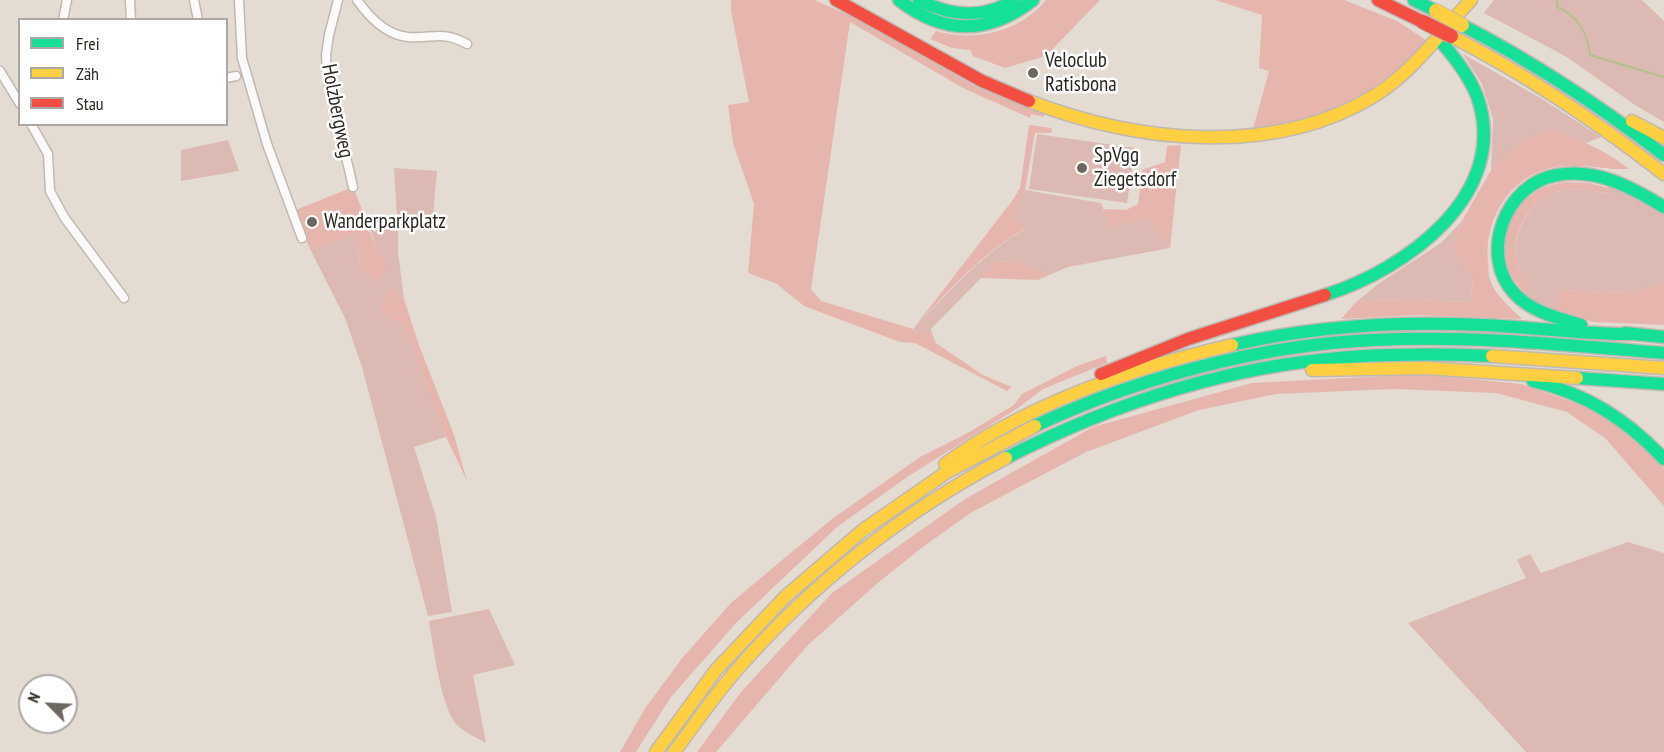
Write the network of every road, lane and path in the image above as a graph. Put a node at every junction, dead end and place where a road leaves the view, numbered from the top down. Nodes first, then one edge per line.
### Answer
1 (67, 0) edge
2 (130, 0) edge
3 (194, 0) edge
4 (239, 0) edge
5 (338, 0) edge
6 (357, 0) edge
7 (836, 0) edge
8 (899, 0) edge
9 (919, 0) edge
10 (1015, 0) edge
11 (1033, 0) edge
12 (1378, 0) edge
13 (1414, 0) edge
14 (1471, 0) edge
15 (63, 18) edge
16 (131, 18) edge
17 (198, 18) edge
18 (1447, 40) junction
19 (467, 44) dead end
20 (0, 71) edge
21 (236, 76) dead end
22 (228, 78) edge
23 (18, 101) edge
24 (1596, 105) junction
25 (32, 126) edge
26 (1664, 138) edge
27 (1664, 155) edge
28 (1664, 174) edge
29 (353, 187) dead end
30 (1664, 207) edge
31 (302, 238) dead end
32 (124, 298) dead end
33 (1634, 334) junction
34 (1664, 337) edge
35 (1664, 353) edge
36 (1267, 368) junction
37 (1664, 368) edge
38 (1508, 372) junction
39 (1664, 384) edge
40 (1012, 424) junction
41 (1664, 459) edge
42 (914, 493) junction
43 (656, 752) edge
44 (674, 752) edge

1 - 15 street
2 - 16 street
3 - 17 street
4 - 31 street
5 - 29 street, Holzbergweg
6 - 19 street
7 - 14 main road
8 - 11 main road
9 - 10 main road
12 - 18 main road
13 - 24 main road, bridge
18 - 28 main road
18 - 40 main road
20 - 23 street
21 - 22 street
24 - 26 main road
24 - 27 main road
25 - 32 street
30 - 33 main road
33 - 34 main road
33 - 40 main road
35 - 42 main road
36 - 37 main road
36 - 38 main road
36 - 44 main road
38 - 39 main road
38 - 41 main road
40 - 42 main road
42 - 43 main road

